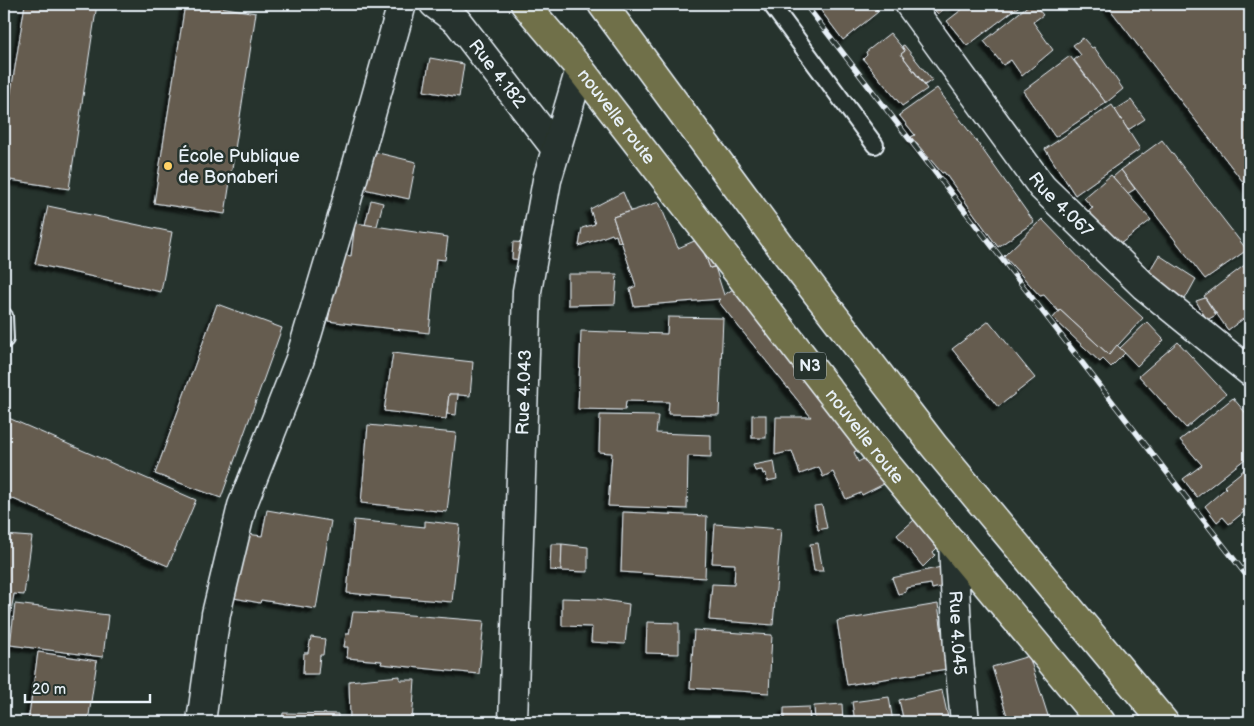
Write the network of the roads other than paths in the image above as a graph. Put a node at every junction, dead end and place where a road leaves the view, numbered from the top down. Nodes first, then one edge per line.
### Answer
1 (402, 4) edge
2 (434, 4) edge
3 (526, 4) edge
4 (602, 4) edge
5 (770, 4) edge
6 (909, 4) edge
7 (580, 70) junction
8 (875, 145) dead end
9 (556, 149) junction
10 (4, 316) edge
11 (5, 339) dead end
12 (1250, 372) edge
13 (953, 543) junction
14 (201, 722) edge
15 (513, 722) edge
16 (965, 722) edge
17 (1101, 722) edge
18 (1164, 722) edge

1 - 14 street
2 - 9 street, Rue 4.182
3 - 7 highway, nouvelle route / N3
4 - 18 highway
5 - 8 lane
6 - 12 street, Rue 4.067
7 - 9 street, Rue 4.043
7 - 13 highway, nouvelle route / N3
9 - 15 street, Rue 4.043
10 - 11 lane
13 - 16 street, Rue 4.045
13 - 17 highway, nouvelle route / N3

